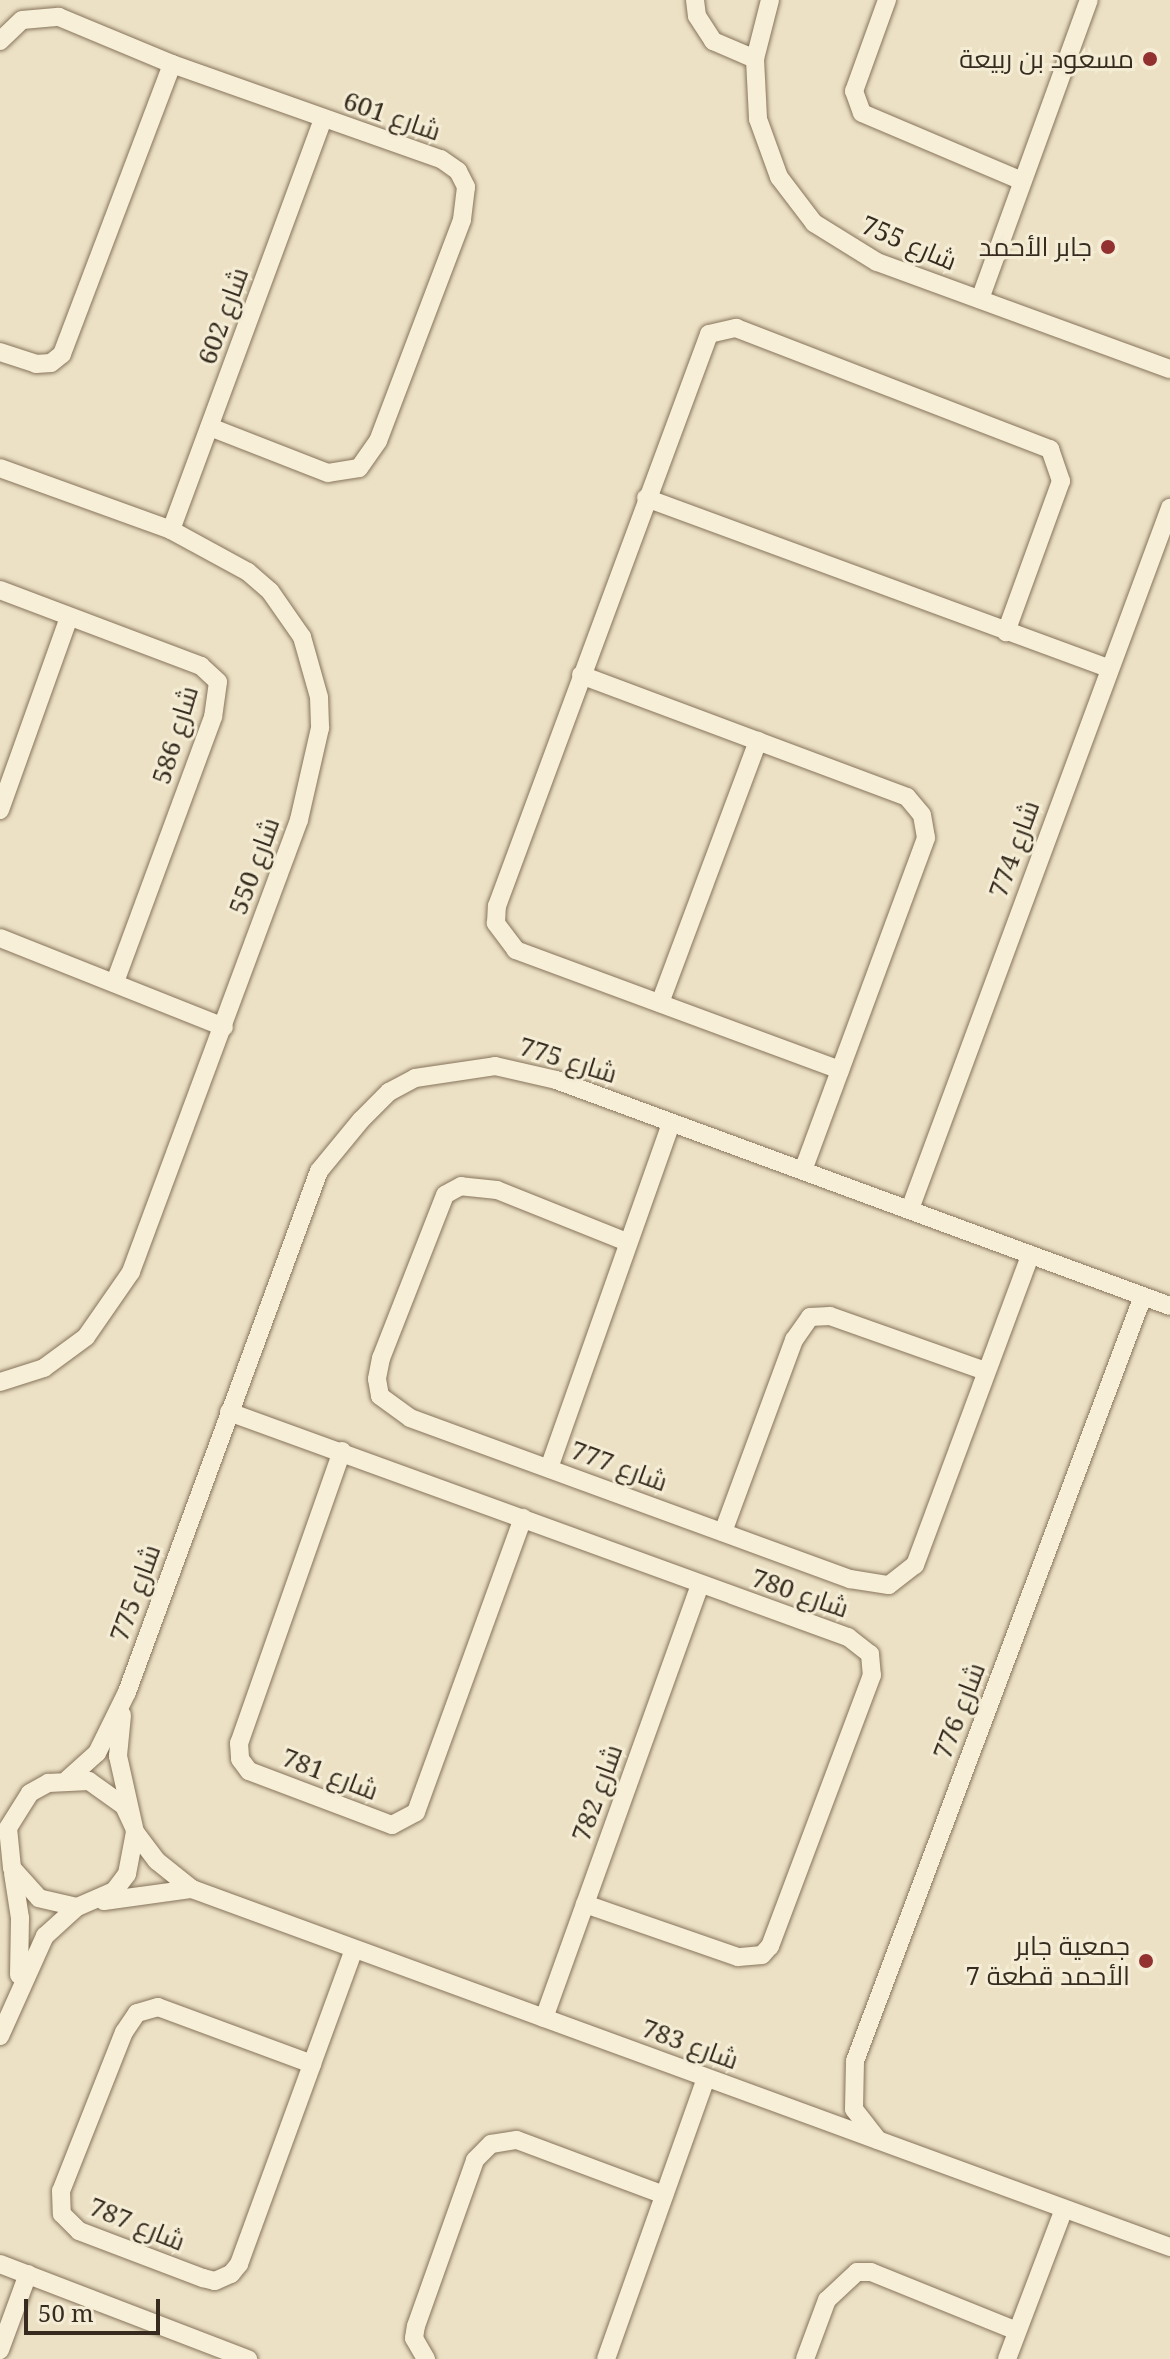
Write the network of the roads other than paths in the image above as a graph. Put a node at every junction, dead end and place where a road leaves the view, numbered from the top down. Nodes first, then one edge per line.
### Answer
1 (695, 0) edge
2 (770, 0) edge
3 (887, 0) edge
4 (1089, 0) edge
5 (0, 41) edge
6 (755, 59) junction
7 (172, 64) junction
8 (323, 120) junction
9 (1022, 181) junction
10 (980, 299) junction
11 (0, 352) edge
12 (1170, 369) edge
13 (210, 427) junction
14 (0, 468) edge
15 (646, 498) junction
16 (1170, 508) edge
17 (171, 530) junction
18 (0, 590) edge
19 (69, 617) junction
20 (1006, 632) junction
21 (1109, 668) junction
22 (581, 675) junction
23 (758, 741) junction
24 (0, 810) edge
25 (0, 938) edge
26 (115, 982) junction
27 (660, 1003) junction
28 (224, 1027) junction
29 (840, 1070) junction
30 (671, 1123) junction
31 (803, 1170) junction
32 (910, 1209) junction
33 (627, 1242) junction
34 (1030, 1255) junction
35 (1143, 1296) junction
36 (1170, 1306) edge
37 (985, 1371) junction
38 (0, 1382) edge
39 (229, 1412) junction
40 (342, 1451) junction
41 (549, 1468) junction
42 (523, 1518) junction
43 (723, 1532) junction
44 (700, 1585) junction
45 (127, 1692) junction
46 (68, 1779) junction
47 (134, 1829) junction
48 (12, 1868) junction
49 (192, 1889) junction
50 (585, 1904) junction
51 (86, 1905) junction
52 (354, 1949) junction
53 (19, 1986) junction
54 (544, 2018) junction
55 (0, 2036) edge
56 (312, 2064) junction
57 (706, 2078) junction
58 (879, 2141) junction
59 (664, 2195) junction
60 (1064, 2209) junction
61 (1170, 2247) edge
62 (0, 2264) edge
63 (28, 2274) junction
64 (1017, 2331) junction
65 (0, 2350) edge
66 (203, 2351) edge
67 (248, 2359) edge
68 (426, 2359) edge
69 (606, 2359) edge
70 (805, 2359) edge
71 (1007, 2359) edge

1 - 6 street
2 - 6 street, شارع 755
3 - 9 street
4 - 9 street
5 - 7 street, شارع 601
6 - 10 street, شارع 755
7 - 8 street, شارع 601
7 - 11 street
8 - 13 street, شارع 602
8 - 13 street, شارع 601
9 - 10 street
10 - 12 street, شارع 755
13 - 17 street, شارع 602
14 - 17 street, شارع 550
15 - 20 street
15 - 20 street
15 - 22 street
16 - 21 street, شارع 774
17 - 28 street, شارع 550
18 - 19 street, شارع 586
19 - 24 street
19 - 26 street, شارع 586
20 - 21 street
21 - 32 street, شارع 774
22 - 23 street
22 - 27 street
23 - 27 street
23 - 29 street
25 - 26 street
26 - 28 street
27 - 29 street
28 - 38 street, شارع 550
29 - 31 street
30 - 31 street, شارع 775
30 - 33 street
30 - 39 street, شارع 775
31 - 32 street, شارع 775
32 - 34 street, شارع 775
33 - 41 street
33 - 41 street, شارع 777
34 - 35 street, شارع 775
34 - 37 street, شارع 777
35 - 36 street, شارع 775
35 - 58 street, شارع 776
37 - 43 street, شارع 777
37 - 43 street
39 - 40 street, شارع 780
39 - 45 street, شارع 775
40 - 42 street, شارع 780
40 - 42 street, شارع 781
41 - 43 street, شارع 777
42 - 44 street, شارع 780
44 - 50 street, شارع 782
44 - 50 street, شارع 780
45 - 46 street, شارع 775
45 - 47 street, شارع 775
46 - 47 street
46 - 48 street
47 - 49 street, شارع 783
47 - 51 street
48 - 51 street
48 - 53 street
49 - 51 street, شارع 783
49 - 52 street, شارع 783
50 - 54 street, شارع 782
51 - 53 street
52 - 54 street, شارع 783
52 - 56 street, شارع 787
53 - 55 street
54 - 57 street, شارع 783
56 - 56 street, شارع 787
57 - 58 street, شارع 783
57 - 59 street
58 - 60 street, شارع 783
59 - 68 street
59 - 69 street
60 - 61 street, شارع 783
60 - 64 street
62 - 63 street
63 - 65 street
63 - 66 street
64 - 70 street
64 - 71 street
66 - 67 street

